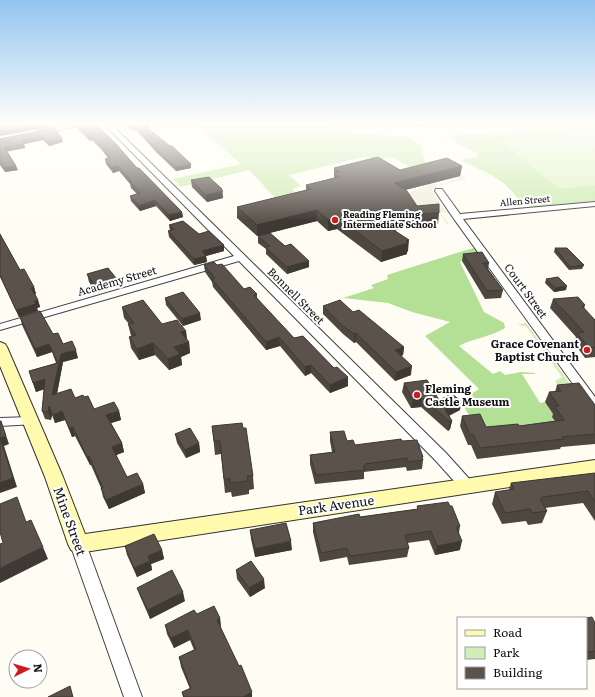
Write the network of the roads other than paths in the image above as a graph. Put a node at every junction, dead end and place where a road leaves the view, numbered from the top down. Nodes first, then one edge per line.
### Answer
1 (139, 156) edge
2 (439, 191) dead end
3 (595, 204) edge
4 (457, 217) junction
5 (241, 257) junction
6 (0, 327) edge
7 (1, 353) edge
8 (595, 406) edge
9 (31, 421) junction
10 (0, 422) edge
11 (595, 467) edge
12 (468, 487) junction
13 (78, 544) junction
14 (133, 697) edge

1 - 5 street, Bonnell Street
2 - 4 street, Court Street
3 - 4 street, Allen Street
4 - 8 street, Court Street
5 - 6 street, Academy Street
5 - 12 street, Bonnell Street
7 - 9 street, Mine Street
9 - 10 street
9 - 13 street, Mine Street
11 - 12 street, Park Avenue
12 - 13 street, Park Avenue
13 - 14 street, Mine Street

